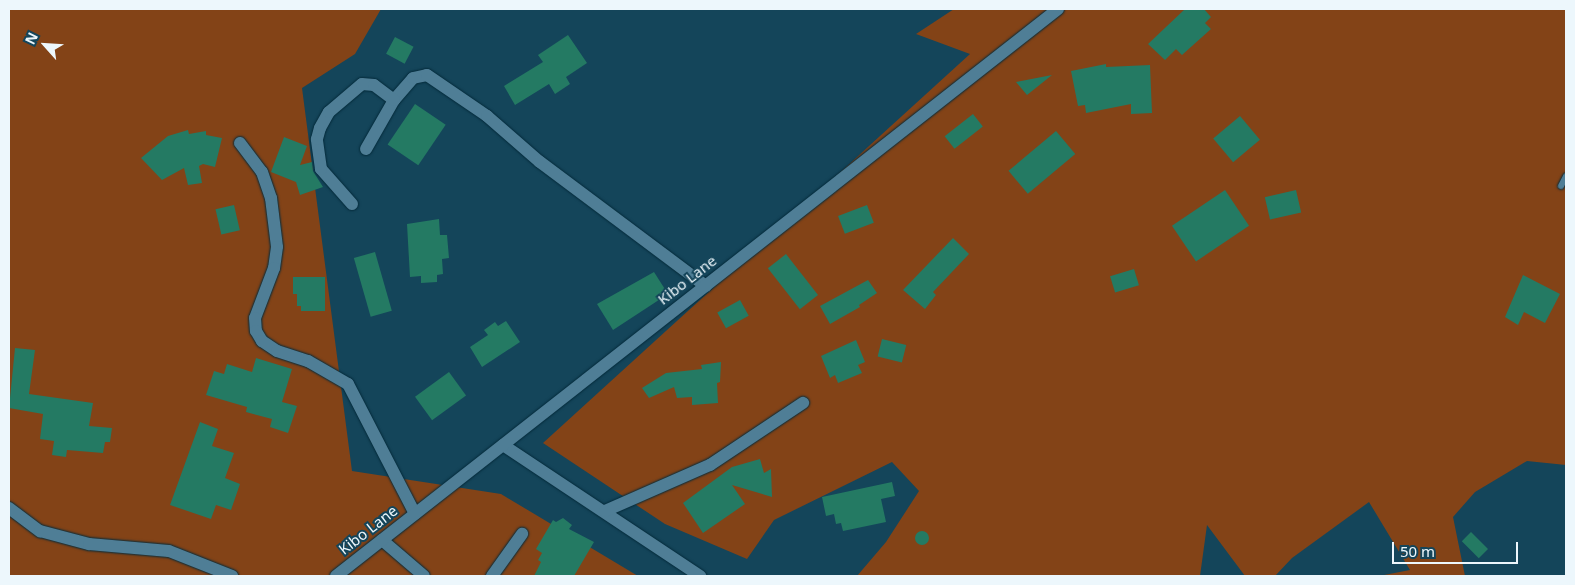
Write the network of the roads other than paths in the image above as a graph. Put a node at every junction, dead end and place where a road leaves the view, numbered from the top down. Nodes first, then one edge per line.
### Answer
1 (1058, 9) edge
2 (394, 100) junction
3 (240, 142) dead end
4 (366, 150) dead end
5 (1566, 176) edge
6 (1561, 186) dead end
7 (352, 204) dead end
8 (706, 286) junction
9 (803, 403) dead end
10 (503, 445) junction
11 (9, 508) edge
12 (605, 511) junction
13 (415, 514) junction
14 (522, 534) dead end
15 (382, 540) junction
16 (232, 576) edge
17 (336, 576) edge
18 (424, 576) edge
19 (492, 576) edge
20 (700, 576) edge

1 - 8 street, Kibo Lane
2 - 4 street
2 - 7 street
2 - 8 street
3 - 13 street
5 - 6 lane
8 - 10 street, Kibo Lane
9 - 12 street
10 - 12 street
10 - 13 street, Kibo Lane
11 - 16 street
12 - 20 street
13 - 15 street, Kibo Lane
14 - 19 street
15 - 17 street, Kibo Lane
15 - 18 street

